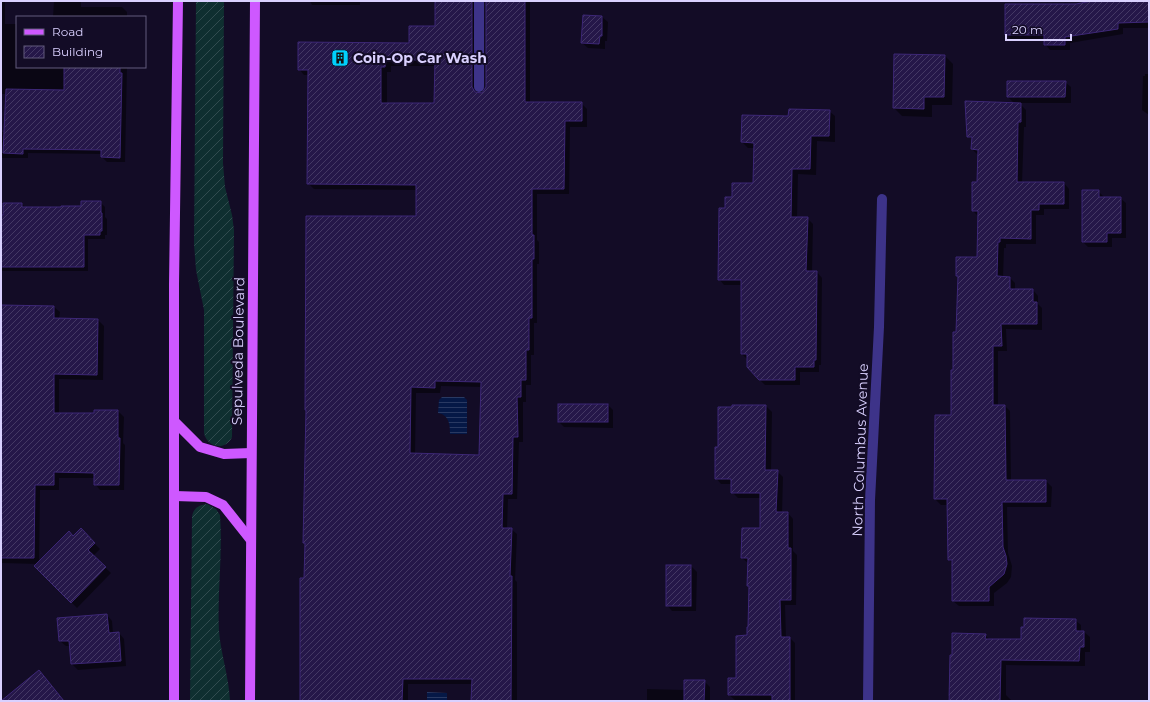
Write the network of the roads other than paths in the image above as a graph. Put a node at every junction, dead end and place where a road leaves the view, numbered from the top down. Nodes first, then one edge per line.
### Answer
1 (178, 1) edge
2 (256, 1) edge
3 (479, 1) edge
4 (479, 87) dead end
5 (882, 200) dead end
6 (175, 422) junction
7 (251, 453) junction
8 (175, 496) junction
9 (250, 538) junction
10 (174, 701) edge
11 (250, 701) edge
12 (868, 701) edge

1 - 6 main road
2 - 7 main road, Sepulveda Boulevard
3 - 4 street
5 - 12 street, North Columbus Avenue
6 - 7 main road
6 - 8 main road
7 - 9 main road, Sepulveda Boulevard
8 - 9 main road
8 - 10 main road
9 - 11 main road, Sepulveda Boulevard

